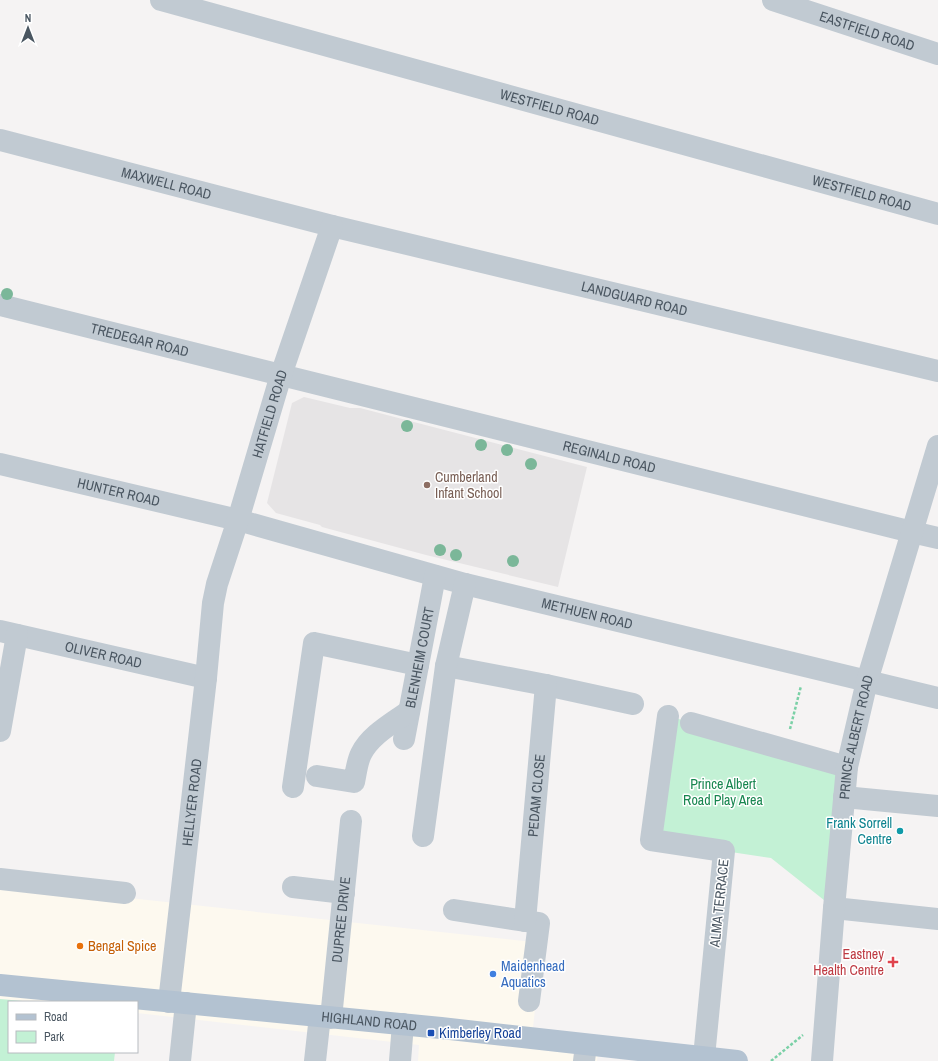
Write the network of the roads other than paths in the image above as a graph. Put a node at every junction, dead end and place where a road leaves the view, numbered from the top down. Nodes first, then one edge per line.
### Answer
1 (162, 0) edge
2 (773, 0) edge
3 (938, 54) edge
4 (0, 140) edge
5 (938, 214) edge
6 (332, 226) junction
7 (0, 304) edge
8 (938, 371) edge
9 (280, 375) junction
10 (938, 446) edge
11 (0, 464) edge
12 (238, 520) junction
13 (912, 532) junction
14 (938, 538) edge
15 (435, 576) junction
16 (465, 584) junction
17 (213, 603) joint
18 (8, 633) edge
19 (418, 665) junction
20 (446, 666) junction
21 (206, 678) junction
22 (868, 681) junction
23 (546, 685) junction
24 (938, 698) edge
25 (633, 704) dead end
26 (409, 711) junction
27 (668, 716) dead end
28 (691, 723) dead end
29 (0, 731) edge
30 (404, 739) dead end
31 (847, 767) junction
32 (317, 776) dead end
33 (293, 787) dead end
34 (844, 797) junction
35 (938, 806) edge
36 (351, 821) dead end
37 (423, 836) dead end
38 (0, 879) edge
39 (293, 887) dead end
40 (344, 893) junction
41 (125, 894) dead end
42 (834, 908) junction
43 (454, 910) dead end
44 (526, 913) junction
45 (938, 919) edge
46 (0, 985) edge
47 (529, 1000) dead end
48 (178, 1002) junction
49 (326, 1017) junction
50 (403, 1024) junction
51 (585, 1053) edge
52 (720, 1060) edge
53 (180, 1061) edge
54 (315, 1061) edge
55 (400, 1061) edge
56 (822, 1061) edge

1 - 5 street, WESTFIELD ROAD
2 - 3 street, EASTFIELD ROAD
4 - 6 street, MAXWELL ROAD
6 - 8 street, LANDGUARD ROAD
6 - 9 street, HATFIELD ROAD
7 - 9 street, TREDEGAR ROAD
9 - 12 street, HATFIELD ROAD
9 - 13 street, REGINALD ROAD
10 - 13 street, PRINCE ALBERT ROAD
11 - 12 street, HUNTER ROAD
12 - 15 street, METHUEN ROAD
12 - 17 street, HATFIELD ROAD
13 - 14 street, REGINALD ROAD
13 - 22 street, PRINCE ALBERT ROAD
15 - 16 street, METHUEN ROAD
15 - 19 street, BLENHEIM COURT
16 - 20 street
16 - 22 street, METHUEN ROAD
17 - 21 street, HELLYER ROAD
18 - 21 street, OLIVER ROAD
18 - 29 street
19 - 26 street, BLENHEIM COURT
19 - 33 street
20 - 23 street
20 - 37 street
21 - 48 street, HELLYER ROAD
22 - 24 street, METHUEN ROAD
22 - 31 street, PRINCE ALBERT ROAD
23 - 25 street
23 - 44 street, PEDAM CLOSE
26 - 30 street, BLENHEIM COURT
26 - 32 street
27 - 52 street, ALMA TERRACE
28 - 31 street
31 - 34 street, PRINCE ALBERT ROAD
34 - 35 street
34 - 42 street, PRINCE ALBERT ROAD
36 - 40 street, DUPREE DRIVE
38 - 41 street
39 - 40 street
40 - 49 street, DUPREE DRIVE
42 - 45 street
42 - 56 street, PRINCE ALBERT ROAD
43 - 44 street
44 - 47 street
46 - 48 main road, HIGHLAND ROAD
48 - 49 main road, HIGHLAND ROAD
48 - 53 street
49 - 50 main road, HIGHLAND ROAD
49 - 54 street, DUPREE DRIVE
50 - 51 main road, HIGHLAND ROAD
50 - 55 street
51 - 52 main road, HIGHLAND ROAD

